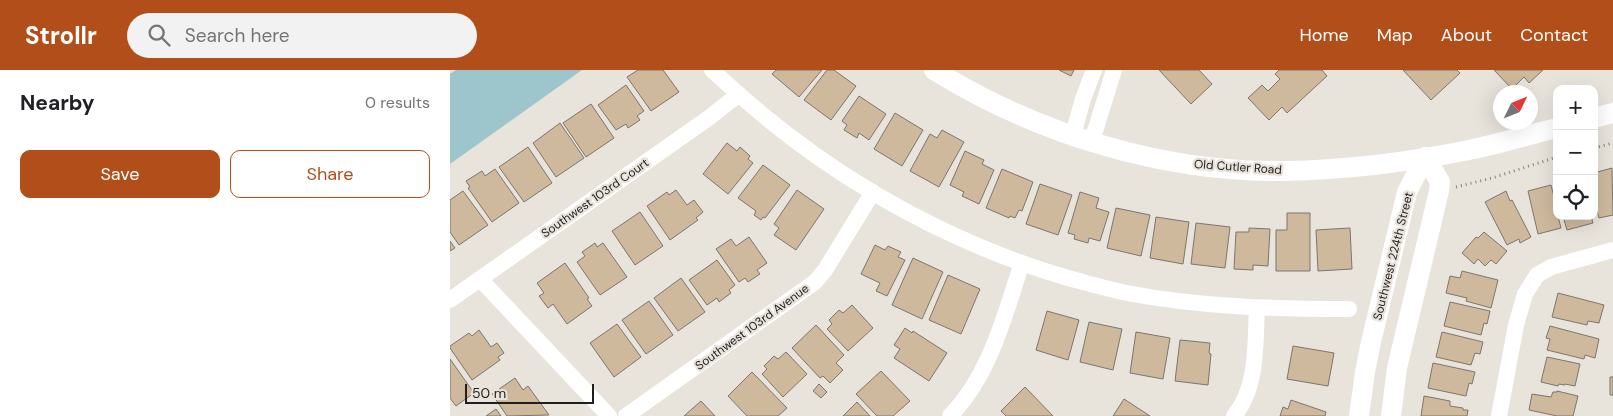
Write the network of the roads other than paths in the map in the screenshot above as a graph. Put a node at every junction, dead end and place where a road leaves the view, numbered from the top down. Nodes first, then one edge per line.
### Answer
1 (712, 70) edge
2 (934, 70) edge
3 (1094, 70) edge
4 (1114, 70) edge
5 (738, 94) junction
6 (1613, 113) edge
7 (1598, 117) edge
8 (1553, 129) edge
9 (1082, 138) junction
10 (1425, 157) junction
11 (873, 192) junction
12 (1613, 250) edge
13 (1022, 263) junction
14 (480, 279) junction
15 (450, 300) edge
16 (1257, 308) junction
17 (1349, 308) dead end
18 (609, 416) edge
19 (626, 416) edge
20 (950, 416) edge
21 (1234, 416) edge
22 (1359, 416) edge
23 (1390, 416) edge
24 (1499, 416) edge

1 - 5 street
2 - 9 street, Old Cutler Road
3 - 9 street
4 - 9 street
5 - 11 street
5 - 14 street, Southwest 103rd Court
6 - 7 street
8 - 10 street, Old Cutler Road
9 - 10 street, Old Cutler Road
10 - 22 street, Southwest 224th Street
10 - 23 street
11 - 13 street
11 - 19 street, Southwest 103rd Avenue
12 - 24 street
13 - 16 street
13 - 20 street
14 - 15 street, Southwest 103rd Court
14 - 18 street
16 - 17 street
16 - 21 street

